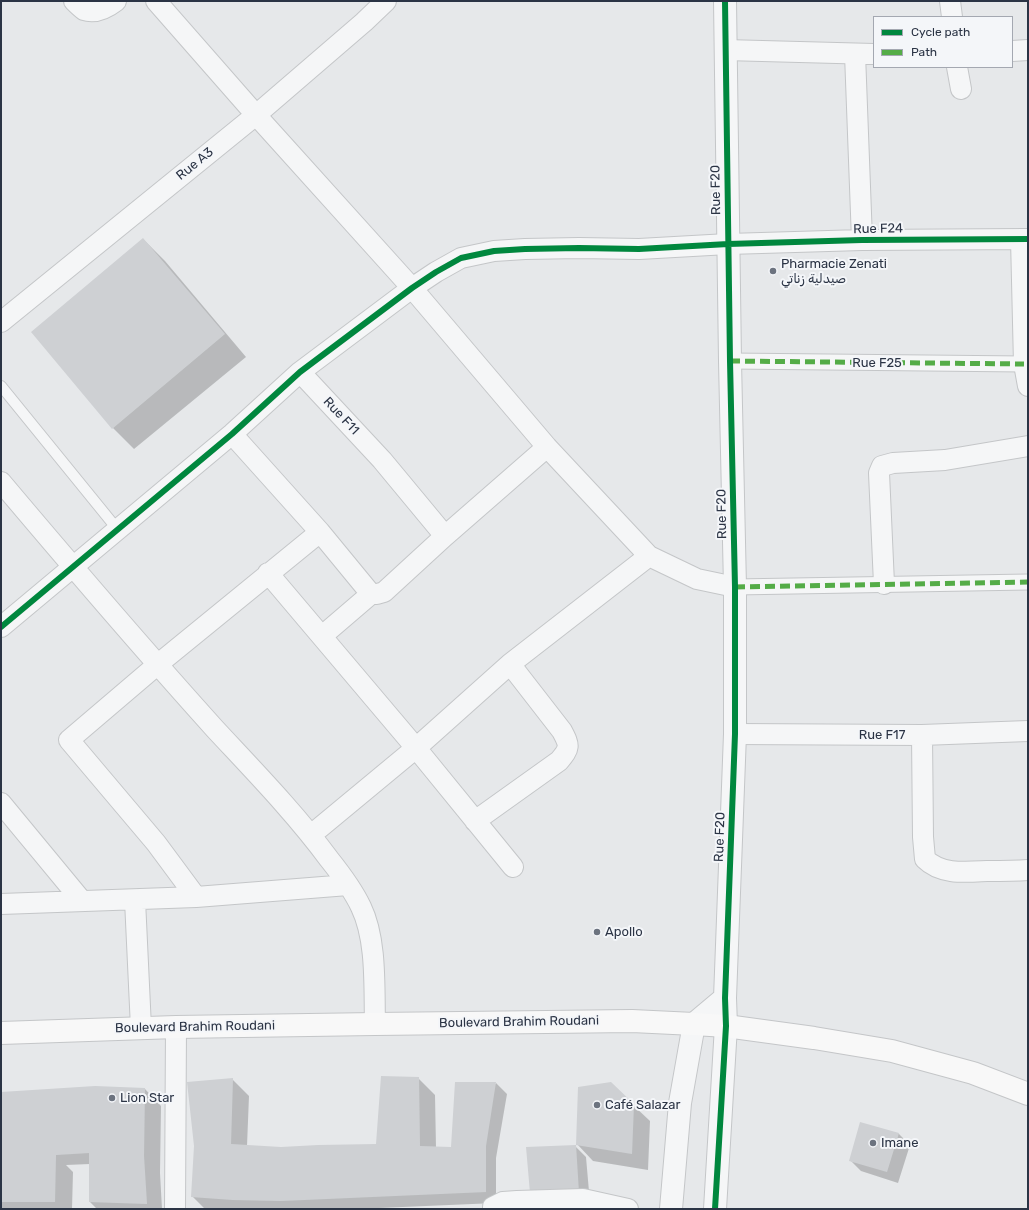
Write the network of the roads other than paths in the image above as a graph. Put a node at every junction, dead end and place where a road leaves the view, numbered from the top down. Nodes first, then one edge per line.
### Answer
1 (74, 1) edge
2 (116, 1) edge
3 (156, 1) edge
4 (386, 1) edge
5 (725, 1) edge
6 (950, 1) edge
7 (952, 16) edge
8 (725, 50) junction
9 (1028, 50) edge
10 (1013, 51) edge
11 (865, 54) edge
12 (957, 68) edge
13 (961, 89) dead end
14 (256, 115) junction
15 (1025, 239) edge
16 (862, 240) junction
17 (728, 244) junction
18 (412, 288) junction
19 (1, 322) edge
20 (730, 361) junction
21 (1024, 364) junction
22 (300, 372) junction
23 (1, 386) edge
24 (1028, 386) edge
25 (232, 434) junction
26 (1028, 446) edge
27 (547, 447) junction
28 (1, 482) edge
29 (118, 530) junction
30 (320, 532) junction
31 (445, 536) junction
32 (649, 556) junction
33 (73, 567) junction
34 (268, 573) junction
35 (1028, 582) edge
36 (884, 584) junction
37 (735, 587) junction
38 (371, 594) junction
39 (1, 627) edge
40 (322, 636) junction
41 (510, 664) junction
42 (157, 665) junction
43 (1028, 731) edge
44 (735, 734) junction
45 (922, 735) junction
46 (416, 748) junction
47 (1, 803) edge
48 (475, 821) junction
49 (311, 835) junction
50 (513, 867) dead end
51 (1028, 870) edge
52 (348, 885) junction
53 (196, 897) junction
54 (135, 900) junction
55 (82, 901) junction
56 (1, 904) edge
57 (725, 998) junction
58 (375, 1024) junction
59 (694, 1024) junction
60 (726, 1026) junction
61 (176, 1027) junction
62 (140, 1028) junction
63 (1, 1033) edge
64 (1028, 1094) edge
65 (175, 1209) edge
66 (493, 1209) edge
67 (628, 1209) edge
68 (671, 1209) edge
69 (715, 1209) edge

1 - 2 street
3 - 14 street
4 - 14 street, Rue A3
5 - 8 street, Rue F20
6 - 7 street
8 - 11 street
8 - 17 street, Rue F20
9 - 10 street
11 - 16 street
12 - 13 street
14 - 18 street
14 - 19 street, Rue A3
15 - 16 street, Rue F24
15 - 21 street
16 - 17 street, Rue F24
17 - 18 street, Rue F24
17 - 20 street, Rue F20
18 - 22 street, Rue F24
18 - 27 street
20 - 21 street, Rue F25
20 - 37 street, Rue F20
21 - 24 street
22 - 25 street, Rue F24
22 - 31 street, Rue F11
23 - 29 lane
25 - 29 street, Rue F24
25 - 30 street
26 - 36 street
27 - 31 street
27 - 32 street
28 - 33 street
29 - 33 street, Rue F24
30 - 34 street
30 - 38 street
31 - 38 street
32 - 37 street
32 - 41 street
33 - 39 street, Rue F24
33 - 42 street
34 - 40 street
34 - 42 street
35 - 36 street
36 - 37 street
37 - 44 street, Rue F20
38 - 40 street
40 - 46 street
41 - 46 street
41 - 48 street
42 - 49 street
42 - 53 street
43 - 45 street, Rue F17
44 - 45 street, Rue F17
44 - 57 street, Rue F20
45 - 51 street
46 - 48 street
46 - 49 street
47 - 55 street
48 - 50 street
49 - 52 street
52 - 53 street
52 - 58 street
53 - 54 street
54 - 55 street
54 - 62 street
55 - 56 street
57 - 59 street
57 - 60 street, Rue F20
58 - 59 main road, Boulevard Brahim Roudani
58 - 61 main road, Boulevard Brahim Roudani
59 - 60 main road, Boulevard Brahim Roudani
59 - 68 street
60 - 64 main road, Boulevard Brahim Roudani
60 - 69 street, Rue F20
61 - 62 main road, Boulevard Brahim Roudani
61 - 65 street
62 - 63 main road, Boulevard Brahim Roudani
66 - 67 street

